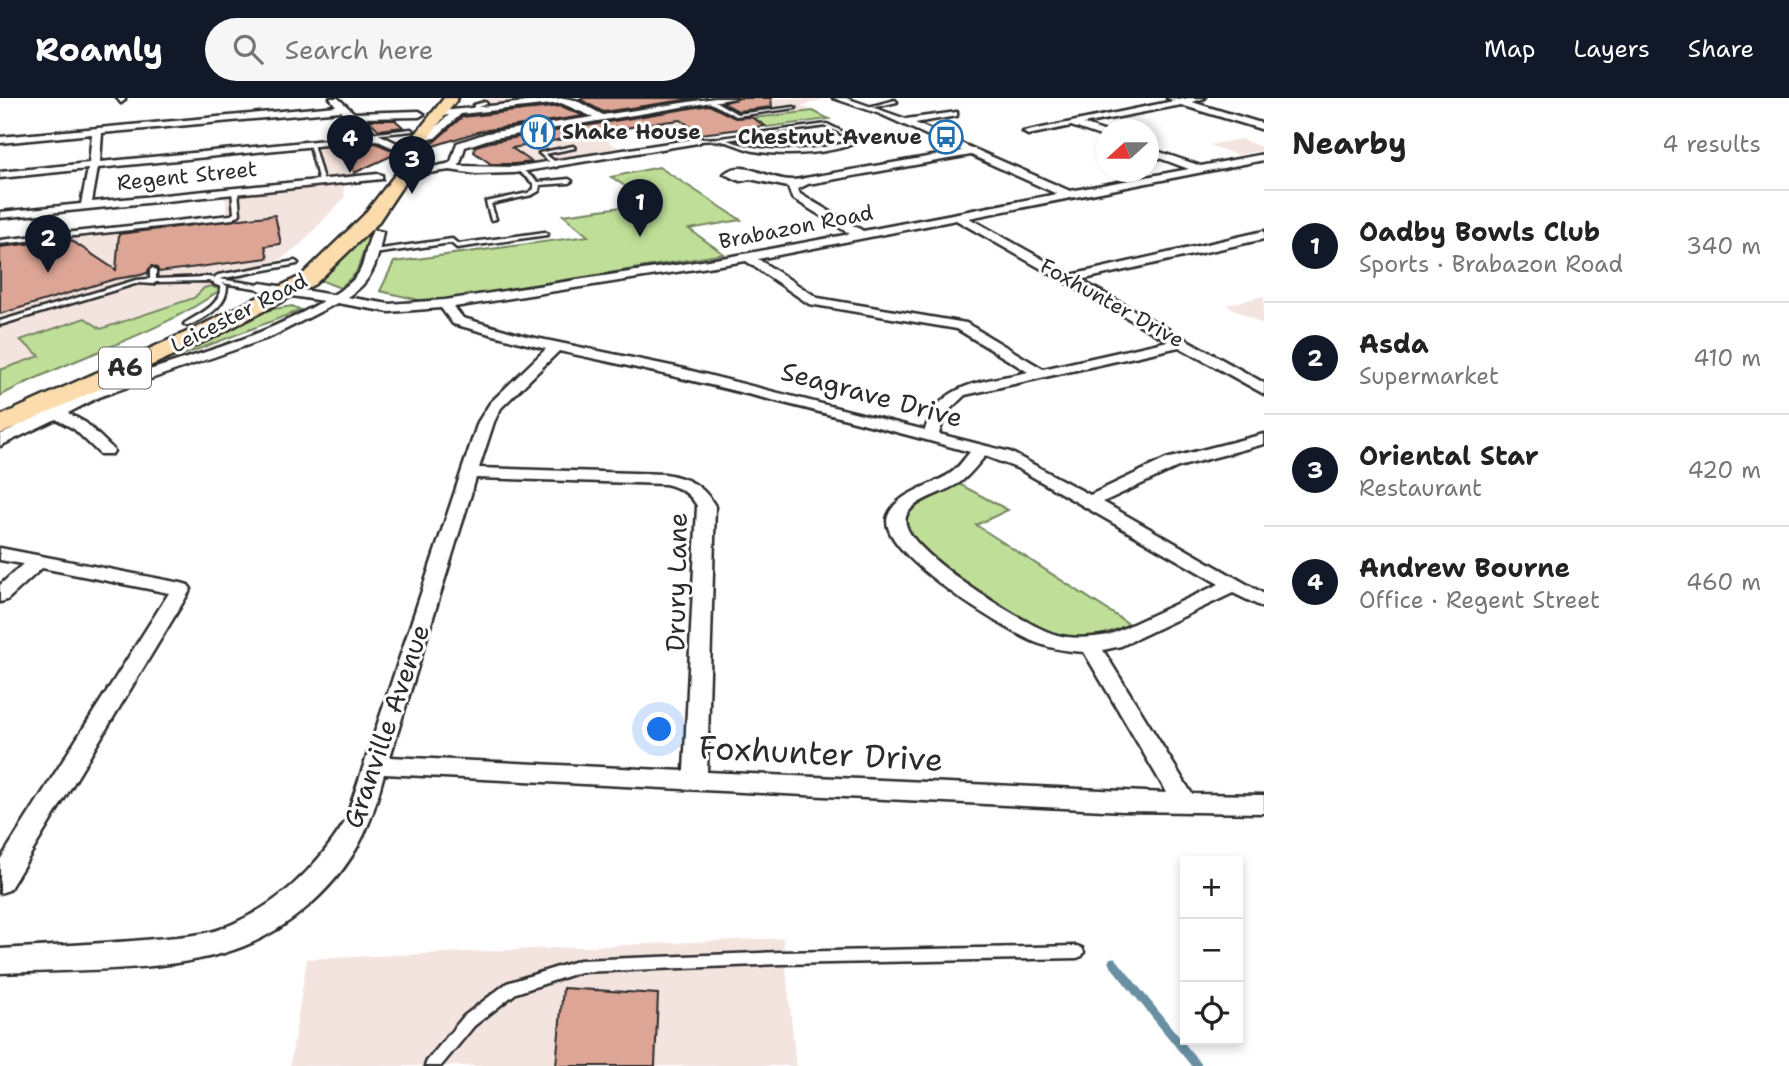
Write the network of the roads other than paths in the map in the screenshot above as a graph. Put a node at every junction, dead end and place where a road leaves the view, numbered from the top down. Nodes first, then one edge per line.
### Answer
1 (332, 98) edge
2 (732, 98) edge
3 (837, 98) edge
4 (1169, 98) edge
5 (1202, 98) edge
6 (566, 99) edge
7 (711, 101) junction
8 (895, 102) dead end
9 (1181, 102) junction
10 (485, 103) dead end
11 (455, 105) edge
12 (436, 106) edge
13 (871, 107) junction
14 (342, 108) junction
15 (794, 108) dead end
16 (475, 110) junction
17 (419, 114) junction
18 (954, 114) dead end
19 (350, 116) junction
20 (600, 117) junction
21 (905, 122) junction
22 (1073, 123) junction
23 (1260, 126) edge
24 (1236, 129) dead end
25 (688, 130) dead end
26 (97, 131) junction
27 (1096, 131) edge
28 (1028, 132) dead end
29 (376, 135) junction
30 (415, 135) junction
31 (0, 139) edge
32 (721, 139) junction
33 (698, 140) junction
34 (311, 144) junction
35 (573, 147) dead end
36 (400, 148) junction
37 (972, 152) junction
38 (1159, 154) edge
39 (1264, 157) edge
40 (556, 165) junction
41 (92, 166) junction
42 (450, 167) junction
43 (519, 169) junction
44 (1201, 170) junction
45 (406, 173) junction
46 (472, 173) junction
47 (0, 175) edge
48 (751, 176) dead end
49 (378, 177) junction
50 (426, 179) dead end
51 (569, 181) dead end
52 (322, 182) junction
53 (537, 184) junction
54 (795, 185) junction
55 (235, 191) junction
56 (1069, 195) junction
57 (86, 206) junction
58 (0, 215) edge
59 (959, 217) junction
60 (493, 219) dead end
61 (374, 226) junction
62 (544, 233) dead end
63 (1264, 235) edge
64 (862, 236) junction
65 (0, 242) edge
66 (374, 252) junction
67 (313, 253) junction
68 (749, 258) junction
69 (295, 263) junction
70 (153, 270) dead end
71 (203, 279) junction
72 (1069, 279) junction
73 (153, 282) junction
74 (261, 287) junction
75 (164, 288) dead end
76 (289, 291) junction
77 (332, 300) junction
78 (445, 304) junction
79 (249, 310) junction
80 (0, 323) edge
81 (187, 324) junction
82 (1181, 342) junction
83 (556, 347) junction
84 (78, 372) junction
85 (1040, 373) junction
86 (1264, 388) edge
87 (0, 409) edge
88 (54, 412) junction
89 (0, 426) edge
90 (931, 435) junction
91 (1264, 439) edge
92 (0, 441) edge
93 (981, 450) junction
94 (106, 451) dead end
95 (470, 473) junction
96 (1090, 502) junction
97 (0, 554) edge
98 (37, 562) junction
99 (1233, 585) junction
100 (0, 596) edge
101 (1264, 602) edge
102 (1090, 645) junction
103 (375, 765) junction
104 (695, 780) junction
105 (1186, 804) junction
106 (1264, 804) edge
107 (0, 881) edge
108 (1077, 952) dead end
109 (0, 961) edge
110 (432, 1066) edge

1 - 14 street
2 - 7 street
3 - 13 street
4 - 9 lane
5 - 9 street
6 - 16 street
6 - 20 street
7 - 15 lane
7 - 20 street
8 - 13 lane
9 - 22 street
9 - 23 street
10 - 16 lane
11 - 12 highway, A6
11 - 16 street
11 - 30 street
12 - 17 highway, A6
12 - 30 highway, A6
13 - 21 street
14 - 19 street
14 - 26 street
17 - 19 street
17 - 30 highway, A6
18 - 21 street
19 - 29 street
20 - 42 street
21 - 37 street
22 - 27 street
22 - 28 street
23 - 24 street
25 - 33 lane
26 - 31 street
26 - 41 street
29 - 30 lane
29 - 34 street
29 - 36 street
30 - 36 highway, A6
30 - 45 highway, A6
30 - 49 highway, A6
32 - 32 lane
32 - 33 lane
33 - 40 street
34 - 41 street
34 - 52 lane
35 - 40 lane
36 - 49 highway, A6
37 - 54 street
37 - 56 street
38 - 44 street
39 - 44 street, Brabazon Road
40 - 43 street
41 - 47 street
41 - 57 street
42 - 45 street
42 - 46 street
43 - 46 street
43 - 53 lane
44 - 56 street, Brabazon Road
45 - 49 highway
45 - 61 highway, Leicester Road / A6
45 - 67 highway, A6
46 - 50 street
48 - 54 street
49 - 52 street, Regent Street
49 - 67 highway, Leicester Road / A6
51 - 53 lane
52 - 55 street, Regent Street
53 - 60 lane
54 - 64 street
55 - 57 street, Regent Street
55 - 65 lane
56 - 59 street, Brabazon Road
57 - 58 street, Regent Street
59 - 64 street, Brabazon Road
59 - 72 street, Foxhunter Drive
61 - 66 street
61 - 74 highway, A6
61 - 76 highway, Leicester Road / A6
62 - 66 lane
63 - 72 street
64 - 68 street, Brabazon Road
66 - 77 street
67 - 69 highway, Leicester Road / A6
68 - 78 street, Brabazon Road
68 - 85 street
69 - 71 lane
69 - 74 highway, Leicester Road / A6
70 - 73 lane
71 - 73 lane
71 - 74 lane
71 - 75 lane
71 - 81 lane
72 - 82 street, Foxhunter Drive
73 - 80 lane
74 - 76 street, Brabazon Road
74 - 81 highway, Leicester Road / A6
76 - 77 street, Brabazon Road
76 - 79 highway, Leicester Road / A6
76 - 84 highway, A6
77 - 78 street, Brabazon Road
77 - 79 street, Brabazon Road
77 - 88 street
78 - 83 street, Seagrave Drive
79 - 89 highway, Leicester Road / A6
81 - 84 highway, Leicester Road / A6
82 - 85 street
82 - 86 street, Foxhunter Drive
83 - 90 street, Seagrave Drive
83 - 95 street, Granville Avenue
84 - 87 highway, Leicester Road / A6
85 - 90 street
88 - 92 street
88 - 94 street
90 - 93 street, Seagrave Drive
91 - 96 street
93 - 96 street, Seagrave Drive
93 - 102 street
95 - 103 street, Granville Avenue
95 - 104 street, Drury Lane
96 - 99 street, Seagrave Drive
97 - 98 street
98 - 100 street
98 - 107 street
99 - 101 street, Seagrave Drive
99 - 102 street
102 - 105 street
103 - 104 street, Foxhunter Drive
103 - 109 street, Granville Avenue
104 - 105 street, Foxhunter Drive
105 - 106 street, Foxhunter Drive
108 - 110 lane

